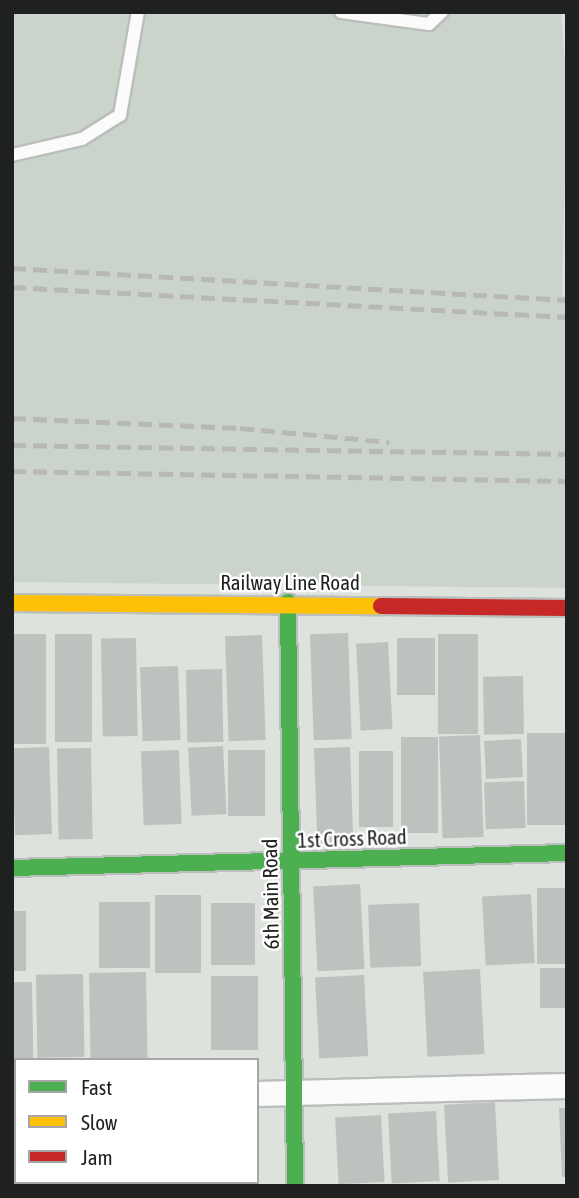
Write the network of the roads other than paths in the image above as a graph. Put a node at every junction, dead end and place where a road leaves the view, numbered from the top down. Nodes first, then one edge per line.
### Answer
1 (138, 12) edge
2 (341, 12) edge
3 (442, 12) edge
4 (12, 155) edge
5 (288, 602) junction
6 (12, 603) edge
7 (567, 608) edge
8 (567, 853) edge
9 (291, 861) junction
10 (12, 868) edge
11 (567, 1086) edge
12 (259, 1094) edge
13 (294, 1094) junction
14 (295, 1186) edge

1 - 4 lane
2 - 3 lane
5 - 6 street, Railway Line Road
5 - 7 street, Railway Line Road
5 - 9 street, 6th Main Road
8 - 9 street, 1st Cross Road
9 - 10 street, 1st Cross Road
9 - 13 street, 6th Main Road
11 - 13 street
12 - 13 street
13 - 14 street, 6th Main Road

